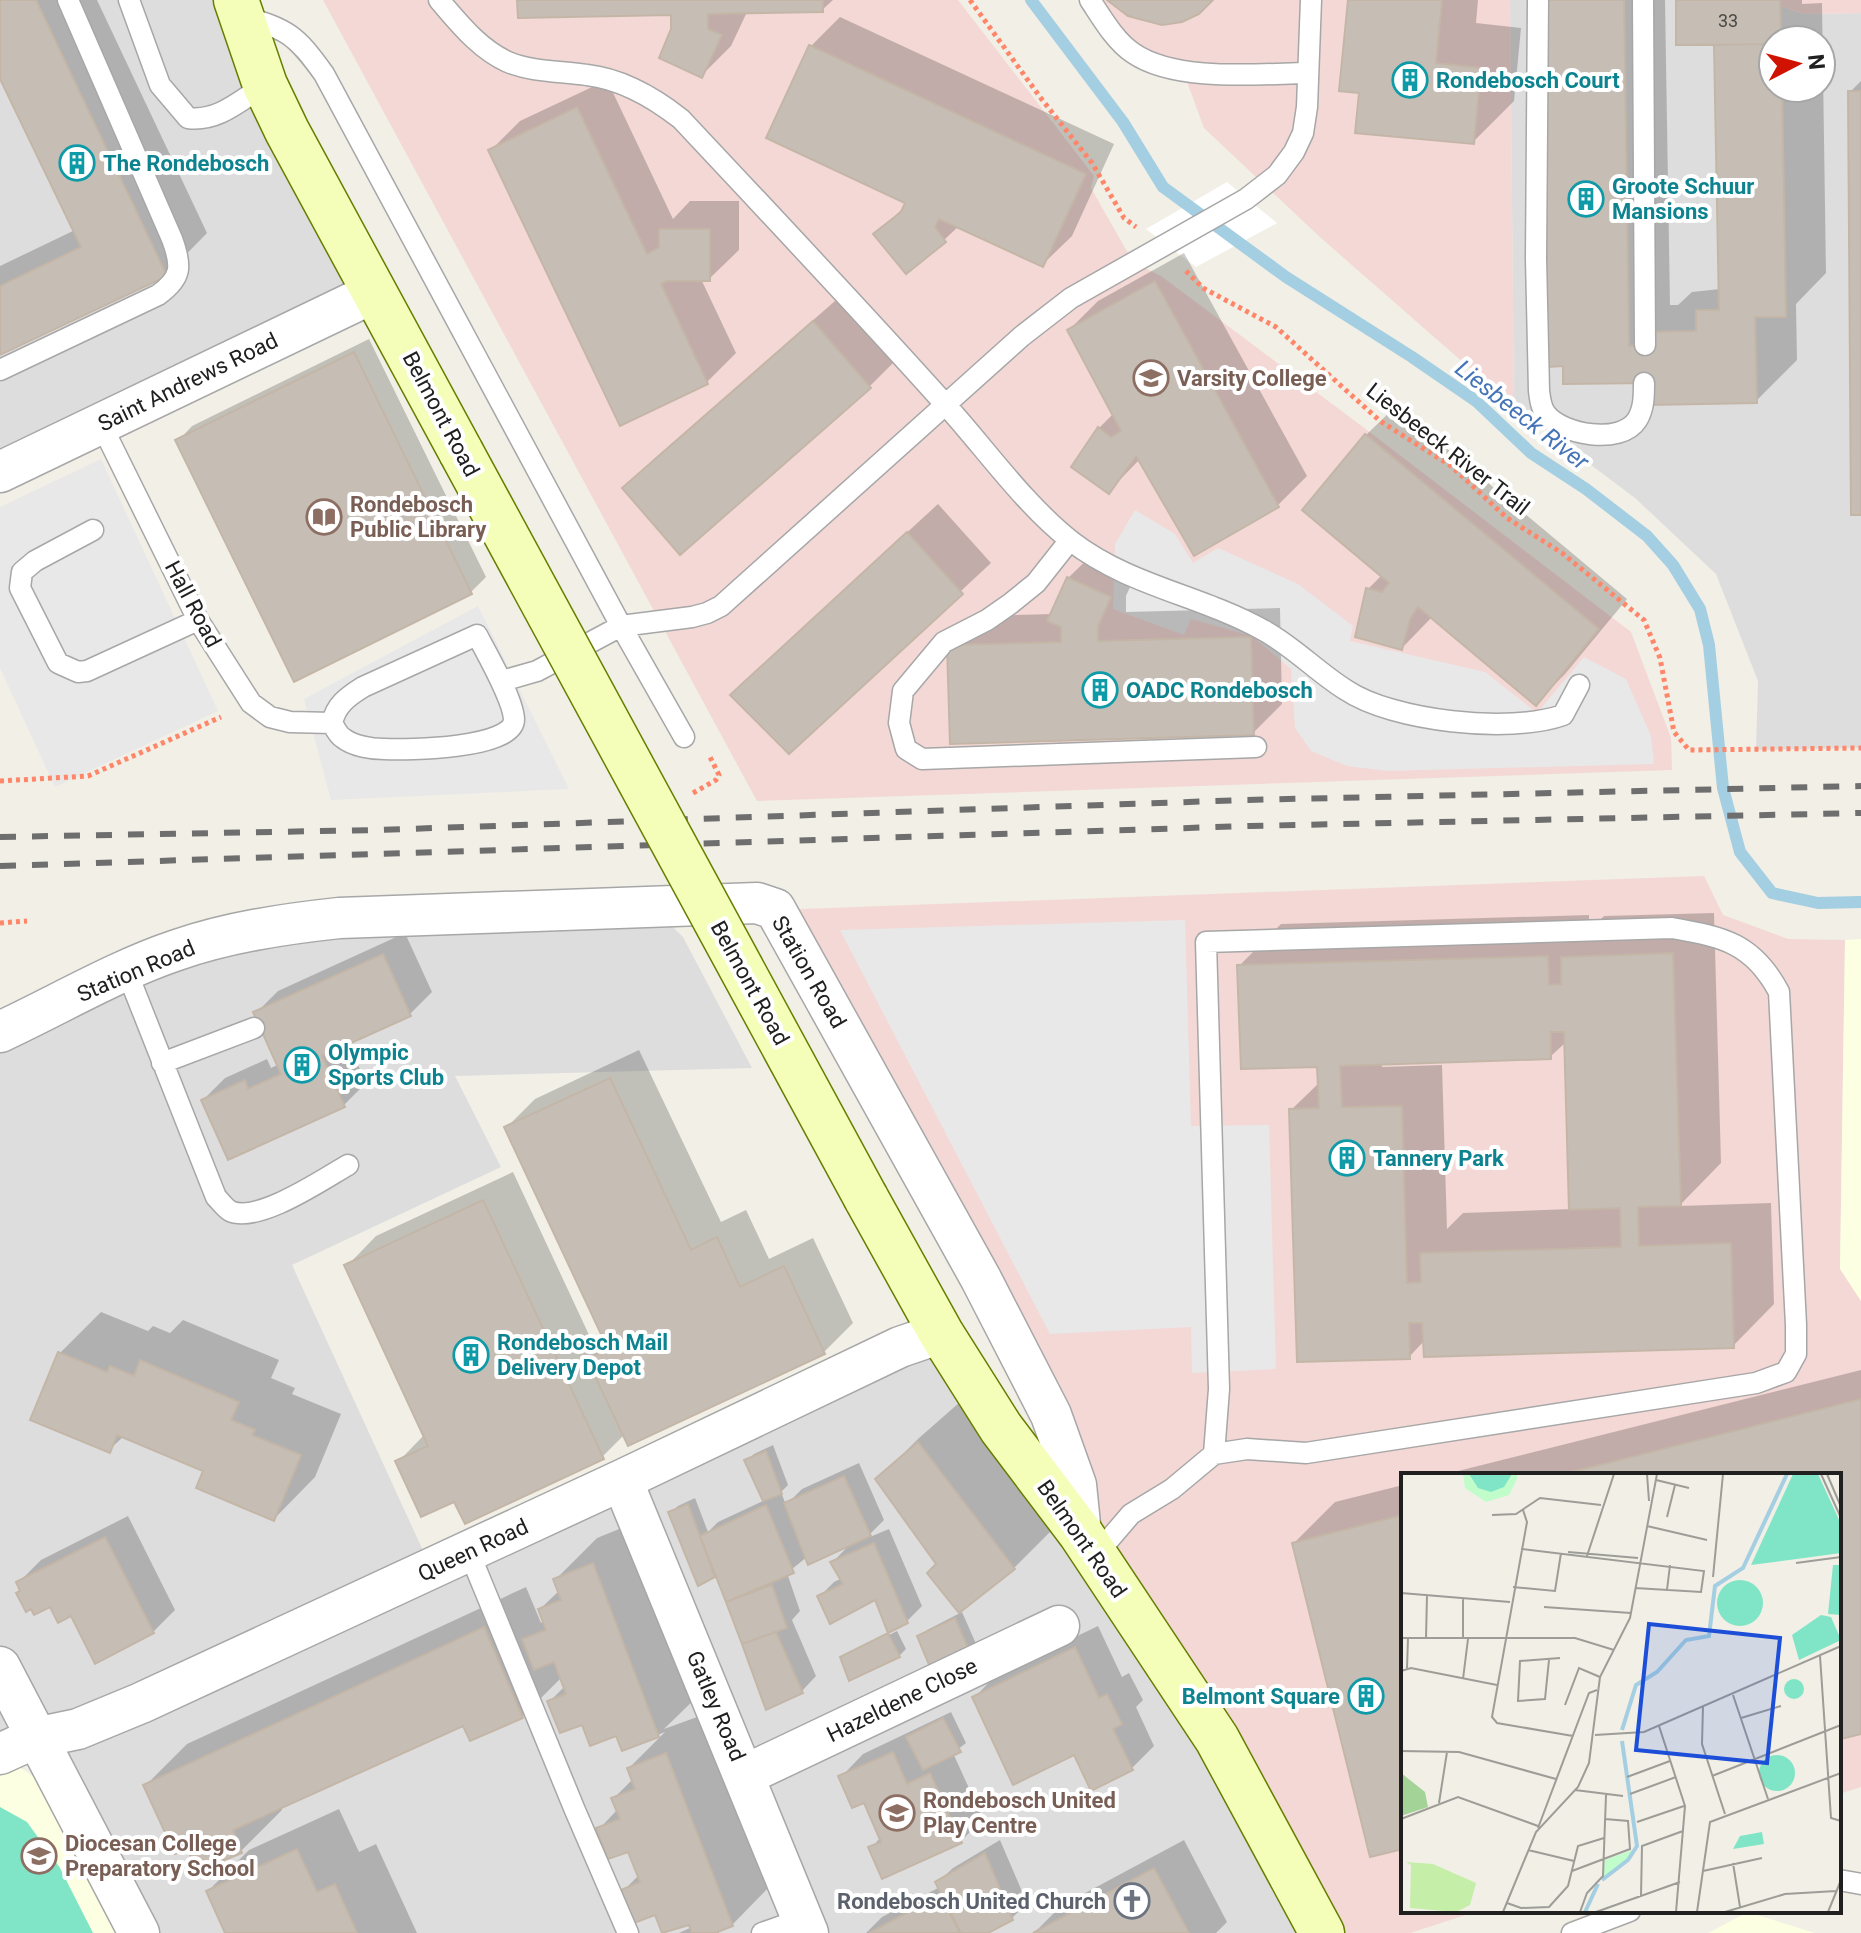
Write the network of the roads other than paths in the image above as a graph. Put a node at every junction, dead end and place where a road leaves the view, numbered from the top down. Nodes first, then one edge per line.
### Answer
1 (68, 0) edge
2 (129, 0) edge
3 (439, 0) edge
4 (1090, 0) edge
5 (1311, 0) edge
6 (1538, 0) edge
7 (1643, 0) edge
8 (238, 8) edge
9 (1306, 73) junction
10 (265, 85) junction
11 (375, 292) junction
12 (1645, 345) dead end
13 (0, 370) edge
14 (1644, 383) dead end
15 (946, 405) junction
16 (101, 424) junction
17 (0, 472) edge
18 (93, 530) dead end
19 (1070, 540) junction
20 (198, 620) junction
21 (621, 626) junction
22 (502, 681) junction
23 (1579, 685) dead end
24 (332, 723) junction
25 (684, 737) dead end
26 (1256, 747) dead end
27 (119, 976) junction
28 (7, 1022) edge
29 (254, 1028) dead end
30 (162, 1063) junction
31 (348, 1165) dead end
32 (941, 1333) junction
33 (1214, 1454) junction
34 (622, 1480) junction
35 (1088, 1545) junction
36 (469, 1552) junction
37 (1059, 1626) dead end
38 (0, 1667) edge
39 (18, 1746) edge
40 (745, 1775) junction
41 (1841, 1880) edge
42 (1861, 1884) edge
43 (1625, 1913) edge
44 (805, 1926) edge
45 (139, 1933) edge
46 (628, 1933) edge
47 (762, 1933) edge
48 (1322, 1933) edge
49 (1572, 1933) edge

1 - 13 lane
2 - 10 lane
3 - 15 lane
4 - 9 lane
5 - 9 lane
6 - 14 lane
7 - 12 lane
8 - 10 main road, Belmont Road
8 - 21 lane
9 - 15 lane
10 - 11 main road, Belmont Road
11 - 16 street, Saint Andrews Road
11 - 32 main road, Belmont Road, bridge
15 - 19 lane
15 - 21 lane
16 - 17 street, Saint Andrews Road
16 - 20 lane, Hall Road
18 - 20 lane
19 - 23 lane
19 - 26 lane
20 - 24 lane, Hall Road
21 - 22 lane
21 - 25 lane
22 - 24 lane
22 - 24 lane
27 - 28 street, Station Road
27 - 30 lane
27 - 35 street, Station Road
29 - 30 lane
30 - 31 lane
32 - 34 street, Queen Road
32 - 35 main road, Belmont Road
33 - 33 lane
33 - 35 lane
34 - 36 street, Queen Road
34 - 40 street, Gatley Road
35 - 48 main road, Belmont Road
36 - 39 street, Queen Road
36 - 46 lane
37 - 40 street, Hazeldene Close
38 - 39 street
39 - 45 street
40 - 44 street, Gatley Road
41 - 42 lane
43 - 49 lane
44 - 47 lane

